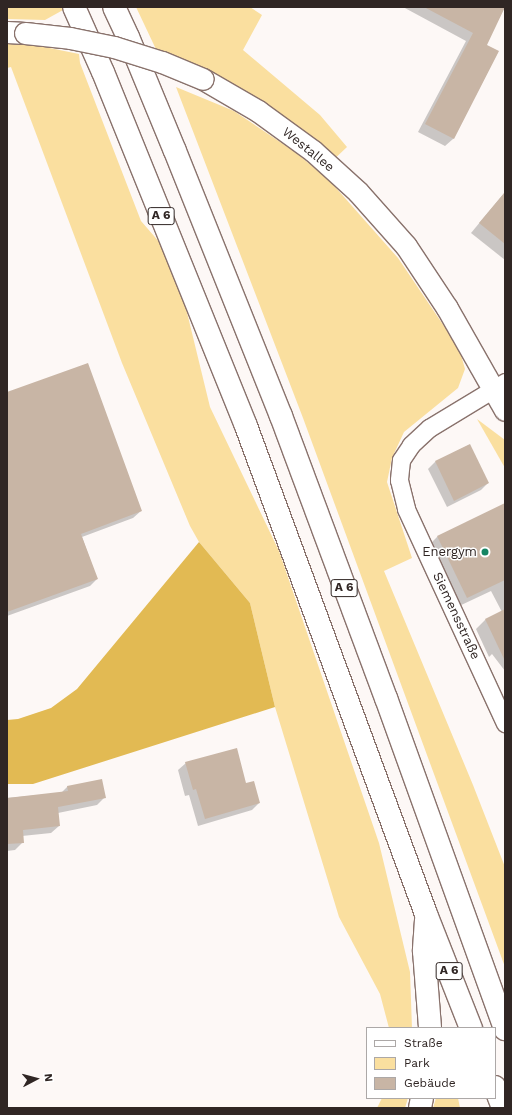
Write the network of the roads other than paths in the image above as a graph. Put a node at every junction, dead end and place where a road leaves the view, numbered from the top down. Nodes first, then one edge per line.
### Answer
1 (74, 7) edge
2 (114, 7) edge
3 (16, 33) edge
4 (499, 385) edge
5 (505, 410) edge
6 (505, 723) edge
7 (426, 914) junction
8 (430, 1027) edge
9 (471, 1027) edge
10 (505, 1028) edge
11 (496, 1090) edge
12 (503, 1108) edge

1 - 7 highway, A 6
2 - 10 highway, A 6
3 - 4 main road, Westallee, bridge
4 - 5 main road, Westallee
4 - 6 street, Siemensstraße
7 - 8 highway
7 - 9 highway, A 6
11 - 12 highway

